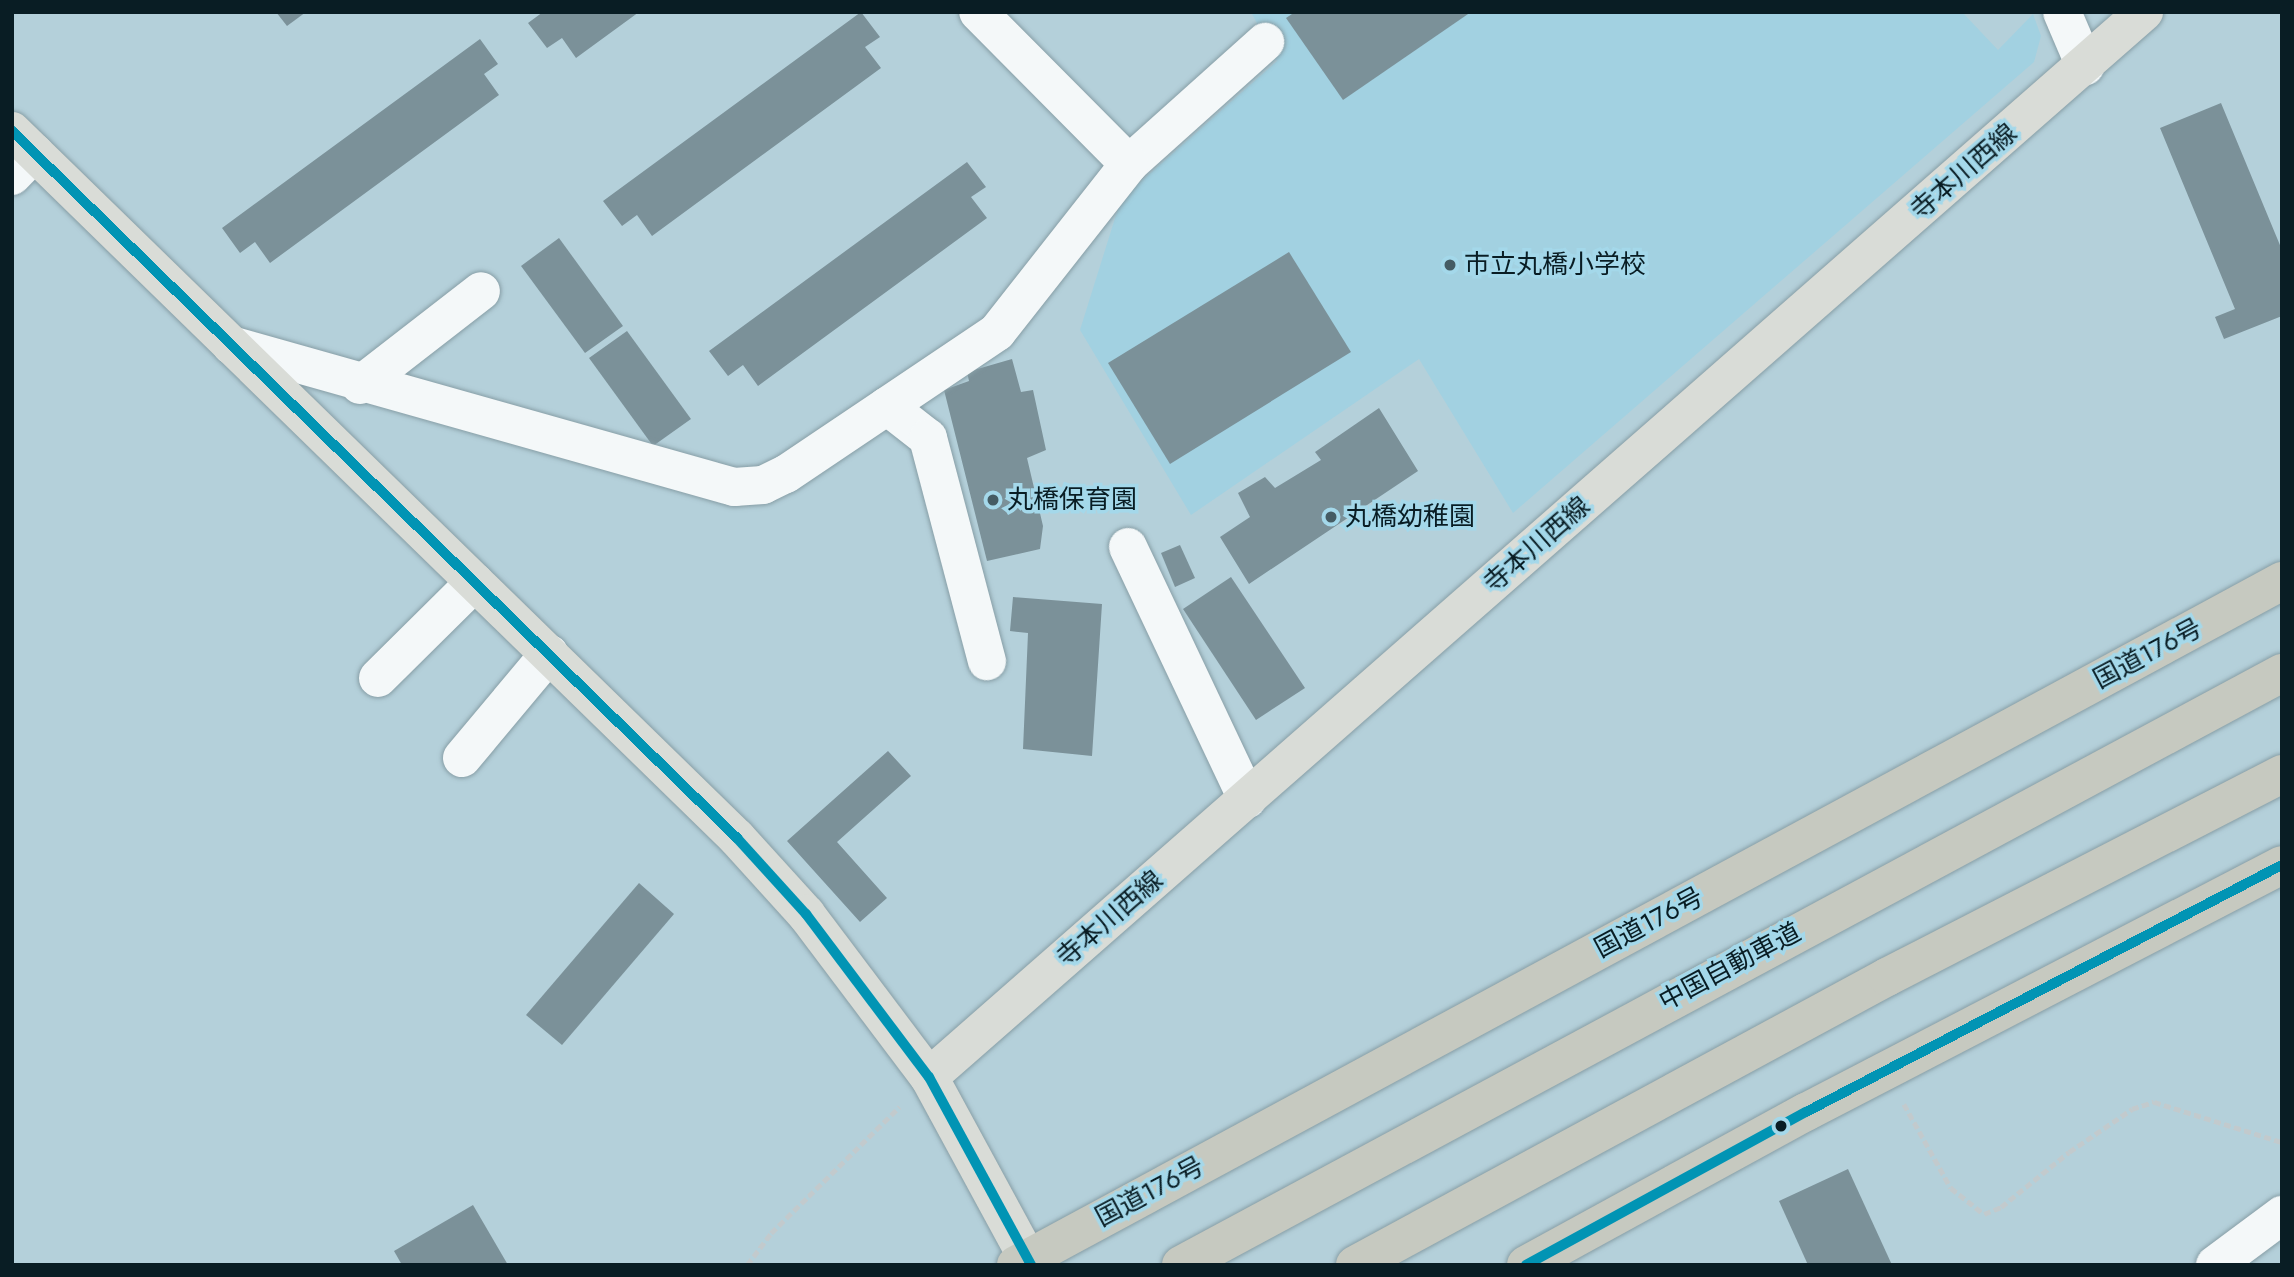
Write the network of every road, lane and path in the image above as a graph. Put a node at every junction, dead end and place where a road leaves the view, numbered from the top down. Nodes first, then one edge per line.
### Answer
1 (2062, 12) edge
2 (2144, 12) edge
3 (999, 19) edge
4 (1265, 42) dead end
5 (2085, 66) junction
6 (20, 154) edge
7 (1129, 164) junction
8 (481, 291) dead end
9 (231, 345) junction
10 (360, 385) junction
11 (887, 406) junction
12 (1129, 570) dead end
13 (2282, 581) edge
14 (475, 582) junction
15 (549, 654) junction
16 (987, 661) dead end
17 (2282, 673) edge
18 (378, 678) dead end
19 (462, 758) dead end
20 (2282, 774) edge
21 (1247, 799) junction
22 (2282, 864) edge
23 (1885, 1072) junction
24 (929, 1077) junction
25 (2282, 1142) edge
26 (2282, 1215) edge
27 (1025, 1263) edge
28 (747, 1265) edge
29 (1181, 1265) edge
30 (1355, 1265) edge
31 (1526, 1265) edge
32 (2215, 1265) edge

1 - 5 street
2 - 5 main road, 寺本川西線
3 - 7 street
4 - 7 street
5 - 21 main road, 寺本川西線
6 - 9 main road
7 - 11 street
8 - 10 street
9 - 10 street
9 - 14 main road
10 - 11 street
11 - 16 street
12 - 21 street
13 - 27 highway, 国道176号
14 - 15 main road
14 - 18 street
15 - 19 street
15 - 24 main road
17 - 29 highway, 中国自動車道
20 - 30 highway
21 - 24 main road, 寺本川西線
22 - 23 highway
23 - 25 path
23 - 31 highway
24 - 27 main road
24 - 28 path
26 - 32 street

